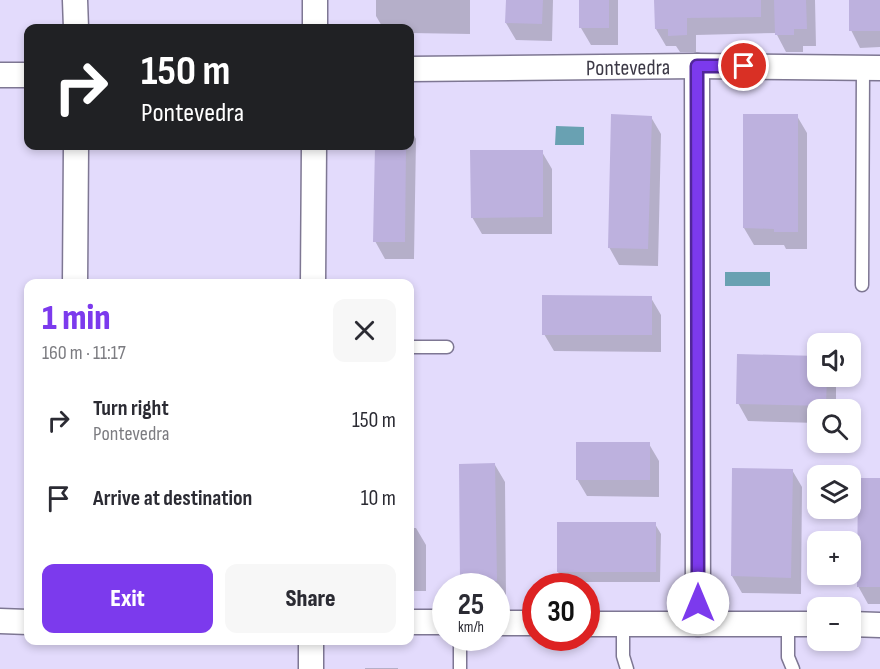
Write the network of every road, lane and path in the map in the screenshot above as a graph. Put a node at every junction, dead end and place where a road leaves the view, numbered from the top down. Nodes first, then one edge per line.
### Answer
1 (75, 0) edge
2 (315, 0) edge
3 (76, 24) edge
4 (315, 24) edge
5 (697, 66) junction
6 (872, 68) edge
7 (414, 69) edge
8 (0, 75) edge
9 (24, 75) edge
10 (76, 150) edge
11 (314, 150) edge
12 (75, 279) edge
13 (313, 279) edge
14 (862, 285) dead end
15 (414, 347) edge
16 (447, 347) dead end
17 (0, 621) edge
18 (24, 622) edge
19 (414, 622) edge
20 (432, 622) edge
21 (600, 624) edge
22 (623, 624) junction
23 (698, 624) junction
24 (788, 624) junction
25 (807, 624) edge
26 (861, 624) edge
27 (880, 625) edge
28 (311, 645) edge
29 (460, 651) edge
30 (623, 656) junction
31 (788, 665) edge
32 (311, 669) edge
33 (460, 669) edge
34 (617, 669) edge
35 (627, 669) edge

1 - 3 street
2 - 4 street
5 - 6 street, Pontevedra
5 - 7 street, Pontevedra
5 - 23 street
6 - 14 lane
8 - 9 street
10 - 12 street
11 - 13 street
15 - 16 lane
17 - 18 street
19 - 20 street
21 - 22 street
22 - 23 street
22 - 30 lane
23 - 24 street
24 - 25 street
24 - 31 lane
26 - 27 street
28 - 32 street
29 - 33 lane
30 - 34 lane
30 - 35 lane

